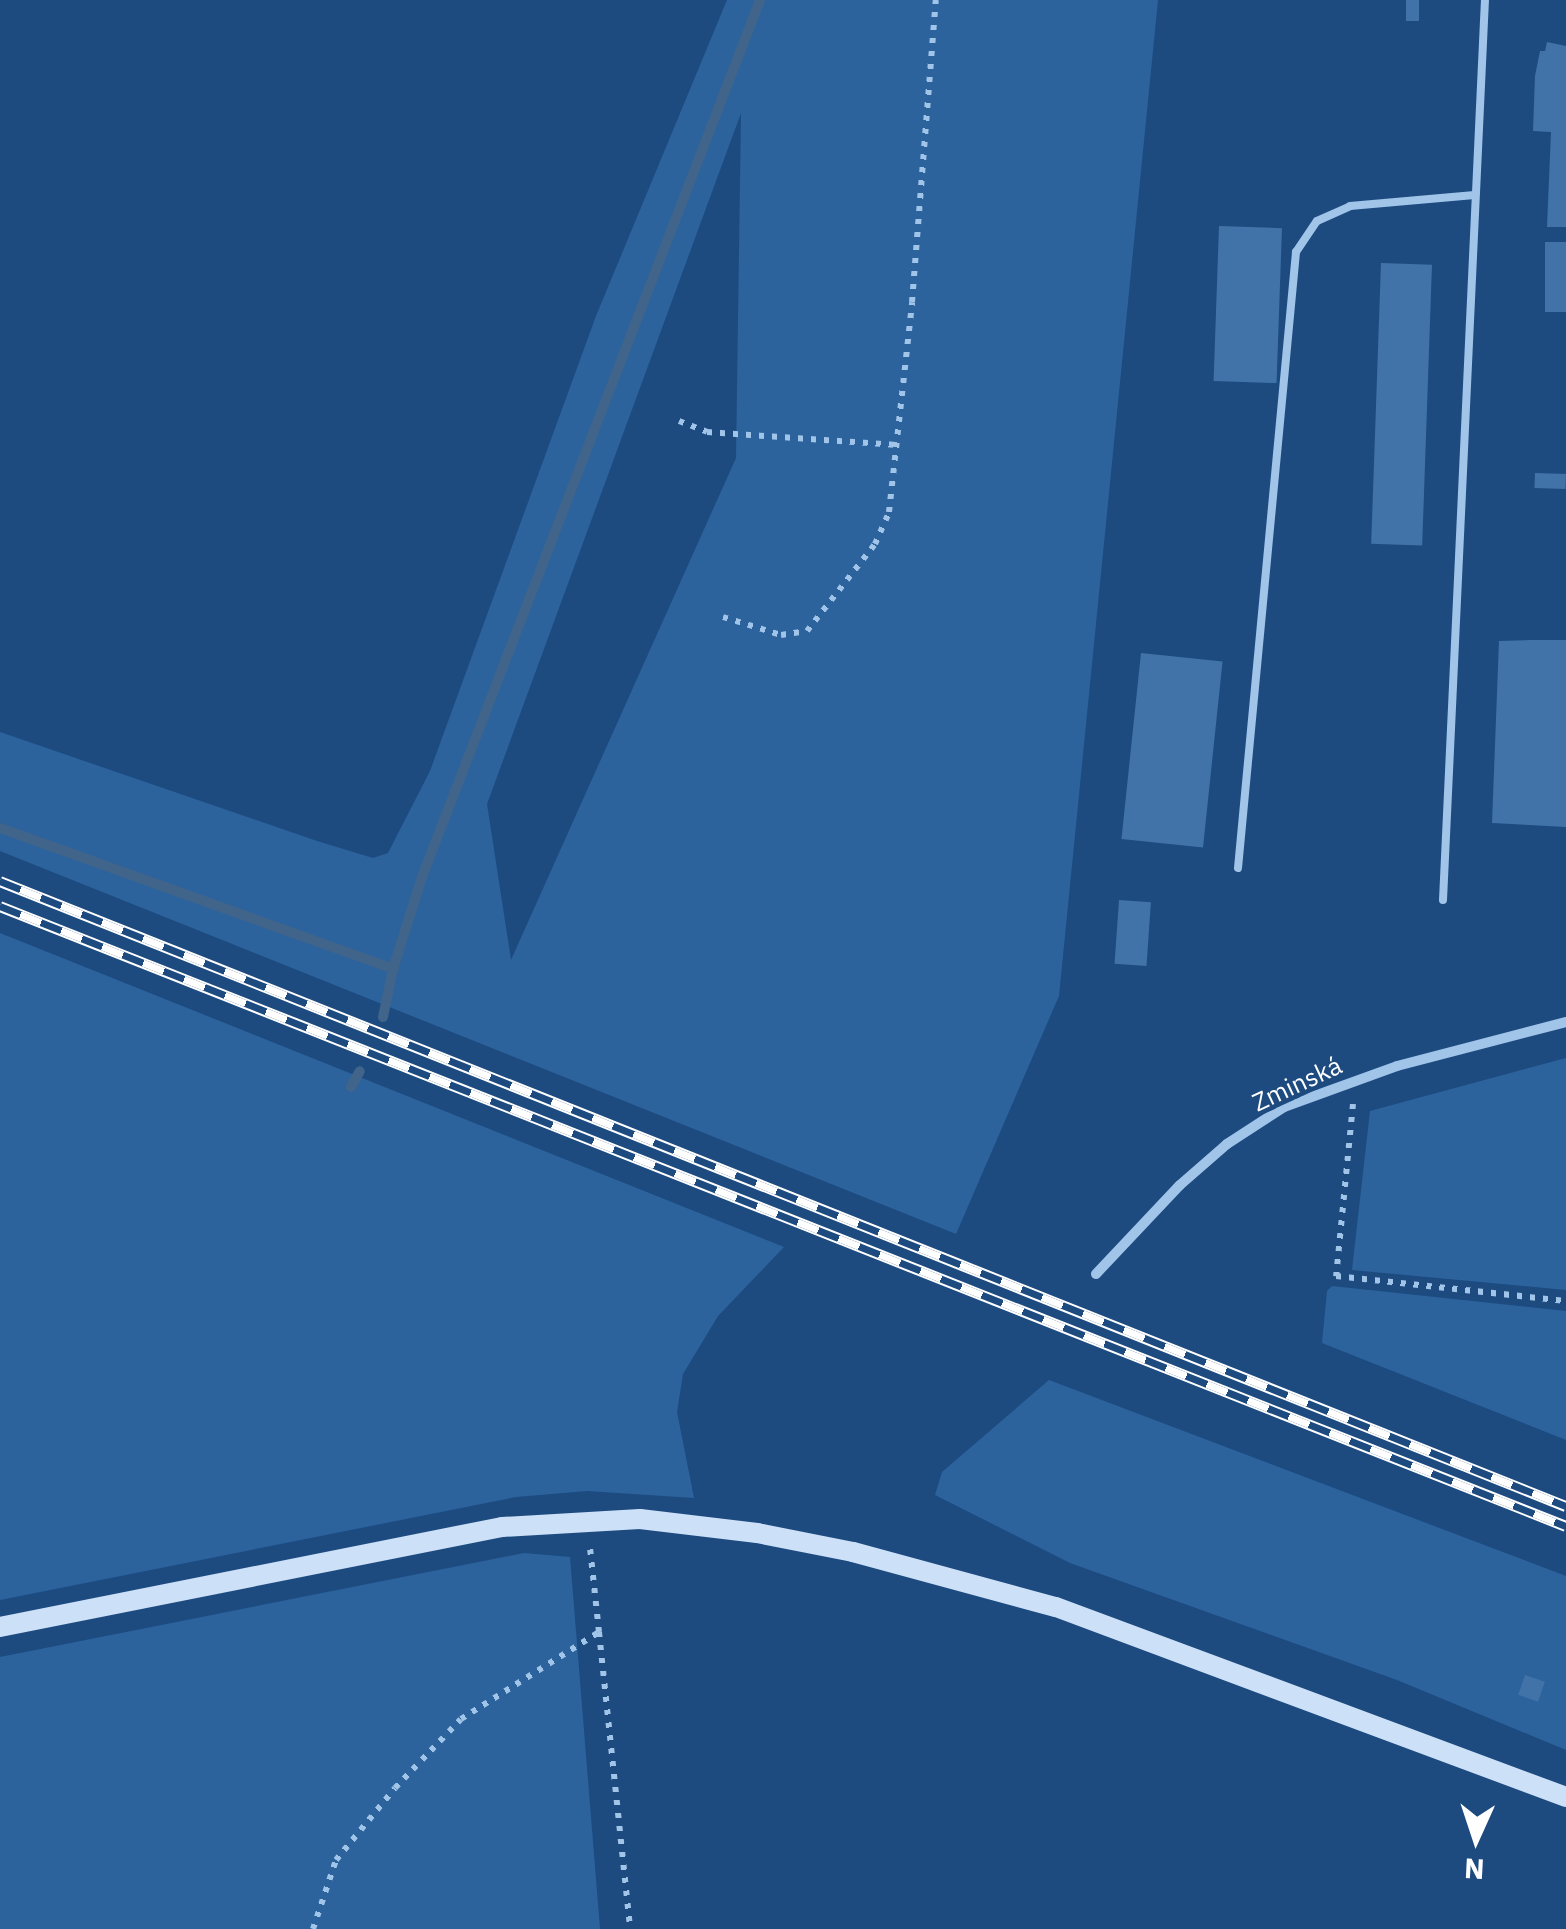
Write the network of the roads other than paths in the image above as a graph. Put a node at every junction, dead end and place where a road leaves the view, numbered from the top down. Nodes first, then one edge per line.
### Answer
1 (1485, 0) edge
2 (1476, 194) junction
3 (1238, 868) dead end
4 (1443, 900) dead end
5 (1566, 1022) edge
6 (1096, 1274) dead end
7 (0, 1627) edge
8 (1566, 1797) edge

1 - 2 lane
2 - 3 lane
2 - 4 lane
5 - 6 street, Zminská
7 - 8 main road

